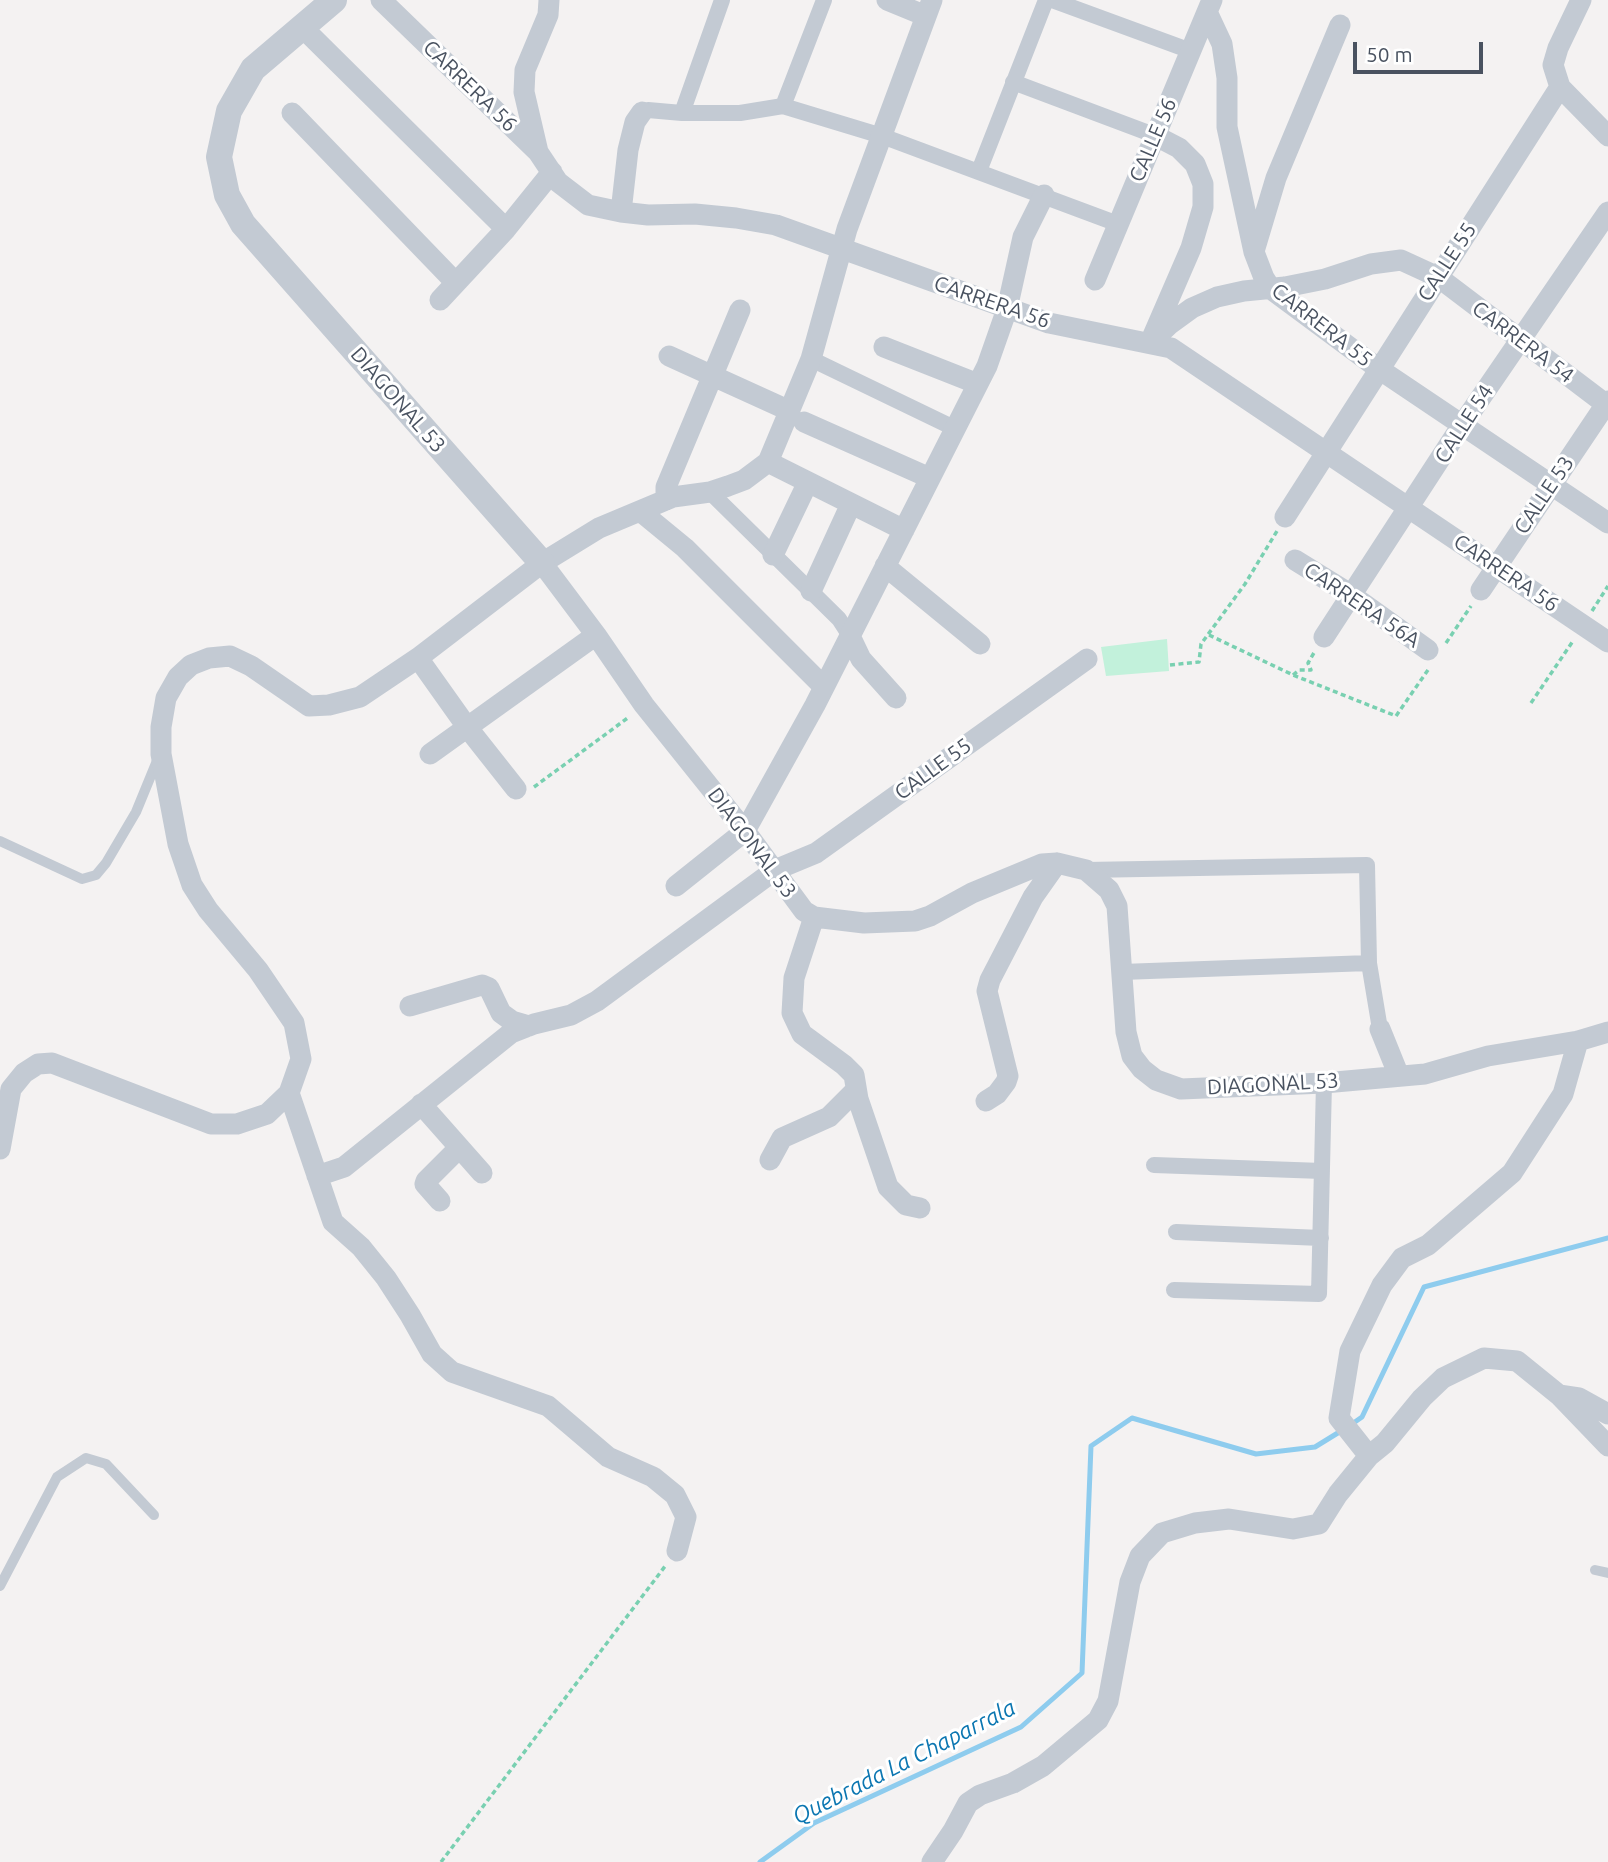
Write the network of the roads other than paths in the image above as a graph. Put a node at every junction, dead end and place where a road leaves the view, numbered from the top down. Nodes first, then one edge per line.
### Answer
1 (334, 0) edge
2 (381, 0) edge
3 (550, 0) edge
4 (722, 0) edge
5 (824, 0) edge
6 (887, 0) edge
7 (1045, 0) edge
8 (1052, 0) edge
9 (1581, 0) edge
10 (1210, 7) edge
11 (929, 8) edge
12 (1340, 25) dead end
13 (302, 27) junction
14 (1191, 51) junction
15 (1013, 82) junction
16 (1560, 87) junction
17 (783, 106) junction
18 (642, 112) joint
19 (292, 113) dead end
20 (682, 113) junction
21 (1154, 135) junction
22 (882, 136) junction
23 (1608, 136) edge
24 (538, 152) junction
25 (552, 172) junction
26 (979, 172) junction
27 (1044, 195) junction
28 (621, 212) junction
29 (1608, 212) edge
30 (1118, 224) junction
31 (506, 229) junction
32 (843, 249) junction
33 (1254, 252) junction
34 (1438, 277) junction
35 (1095, 280) dead end
36 (456, 283) junction
37 (1272, 289) junction
38 (440, 300) dead end
39 (1007, 309) junction
40 (740, 310) dead end
41 (1519, 340) junction
42 (1150, 343) junction
43 (884, 346) dead end
44 (669, 356) dead end
45 (811, 359) junction
46 (1379, 369) junction
47 (713, 376) junction
48 (978, 384) junction
49 (1607, 404) edge
50 (797, 416) junction
51 (1462, 425) junction
52 (954, 428) junction
53 (1326, 452) junction
54 (768, 462) junction
55 (930, 478) junction
56 (808, 482) junction
57 (1552, 484) junction
58 (710, 492) junction
59 (666, 500) junction
60 (851, 504) junction
61 (1410, 508) junction
62 (640, 511) junction
63 (1285, 517) road end
64 (1608, 523) edge
65 (904, 530) junction
66 (773, 555) junction
67 (1295, 560) dead end
68 (542, 563) junction
69 (885, 566) junction
70 (1496, 566) junction
71 (1481, 590) road end
72 (811, 592) junction
73 (1350, 594) junction
74 (596, 635) junction
75 (850, 636) junction
76 (1324, 637) road end
77 (1608, 642) edge
78 (980, 644) dead end
79 (1435, 652) road end
80 (418, 658) junction
81 (1087, 659) dead end
82 (824, 687) junction
83 (896, 698) dead end
84 (467, 727) junction
85 (161, 754) junction
86 (430, 754) dead end
87 (516, 789) road end
88 (745, 831) junction
89 (0, 841) edge
90 (1057, 863) junction
91 (775, 870) junction
92 (1086, 870) junction
93 (676, 886) dead end
94 (814, 917) junction
95 (1369, 963) junction
96 (1122, 972) junction
97 (410, 1006) dead end
98 (529, 1026) junction
99 (1380, 1029) joint
100 (1608, 1032) edge
101 (1578, 1041) junction
102 (1399, 1076) junction
103 (1324, 1083) junction
104 (856, 1090) junction
105 (289, 1093) junction
106 (986, 1101) dead end
107 (421, 1104) junction
108 (0, 1149) edge
109 (458, 1149) junction
110 (770, 1160) dead end
111 (1154, 1165) dead end
112 (1322, 1171) junction
113 (482, 1173) dead end
114 (317, 1176) junction
115 (440, 1201) dead end
116 (920, 1208) dead end
117 (1175, 1232) dead end
118 (1321, 1238) junction
119 (1174, 1290) dead end
120 (1559, 1395) junction
121 (1608, 1414) edge
122 (1608, 1446) edge
123 (1363, 1449) junction
124 (154, 1515) dead end
125 (677, 1551) road end
126 (1595, 1570) dead end
127 (1608, 1573) edge
128 (0, 1586) edge
129 (932, 1862) edge

1 - 13 street, DIAGONAL 53
2 - 24 street, CARRERA 56
3 - 24 street
4 - 20 street
5 - 17 street
6 - 11 street
7 - 15 street
8 - 14 street
9 - 16 street
10 - 14 street, CALLE 56
10 - 33 street, CARRERA 55
11 - 22 street
12 - 33 street
13 - 31 street
13 - 68 street, DIAGONAL 53
14 - 21 street, CALLE 56
15 - 21 street
15 - 26 street
16 - 23 street
16 - 34 street, CALLE 55
17 - 20 street
17 - 22 street
18 - 20 street
18 - 28 street
19 - 36 street
21 - 30 street, CALLE 56
21 - 42 street
22 - 26 street
22 - 32 street
24 - 25 street, CARRERA 56
25 - 28 street, CARRERA 56
25 - 31 street
26 - 27 street
27 - 30 street
27 - 39 street
28 - 32 street, CARRERA 56
29 - 41 street, CALLE 54
30 - 35 street, CALLE 56
31 - 36 street
32 - 39 street, CARRERA 56
32 - 45 street
33 - 37 street, CARRERA 55
34 - 37 street, CARRERA 54
34 - 41 street, CARRERA 54
34 - 46 street, CALLE 55
36 - 38 street
37 - 42 street, CARRERA 54
37 - 46 street, CARRERA 55
39 - 42 street, CARRERA 56
39 - 48 street
40 - 47 street
41 - 49 street, CARRERA 54
41 - 51 street, CALLE 54
42 - 53 street, CARRERA 56
43 - 48 street
44 - 47 street
45 - 50 street
45 - 52 street
46 - 51 street, CARRERA 55
46 - 53 street, CALLE 55
47 - 50 street
47 - 59 street
48 - 52 street
49 - 57 street, CALLE 53
50 - 54 street
50 - 55 street
51 - 57 street, CARRERA 55
51 - 61 street, CALLE 54
52 - 55 street
53 - 61 street, CARRERA 56
53 - 63 street, CALLE 55
54 - 56 street
54 - 58 street
55 - 65 street
56 - 60 street
56 - 66 street
57 - 64 street, CARRERA 55
57 - 70 street, CALLE 53
58 - 59 street
58 - 66 street
59 - 62 street
60 - 65 street
60 - 72 street
61 - 70 street, CARRERA 56
61 - 73 street, CALLE 54
62 - 68 street
62 - 82 street
65 - 69 street
66 - 72 street
67 - 73 street, CARRERA 56A
68 - 74 street, DIAGONAL 53
68 - 80 street
69 - 75 street
69 - 78 street
70 - 71 street, CALLE 53
70 - 77 street, CARRERA 56
72 - 75 street
73 - 76 street, CALLE 54
73 - 79 street, CARRERA 56A
74 - 84 street
74 - 88 street, DIAGONAL 53
75 - 82 street
75 - 83 street
80 - 84 street
80 - 85 street
81 - 91 street, CALLE 55
82 - 88 street
84 - 86 street
84 - 87 street
85 - 89 lane
85 - 105 street
88 - 91 street, DIAGONAL 53
88 - 93 street
90 - 92 street, DIAGONAL 53
90 - 94 street, DIAGONAL 53
90 - 106 street
91 - 94 street, DIAGONAL 53
91 - 98 street, CALLE 55
92 - 95 street
92 - 96 street, DIAGONAL 53
94 - 104 street
95 - 96 street
95 - 99 street
96 - 103 street, DIAGONAL 53
97 - 98 street
98 - 107 street, CALLE 55
99 - 102 street
100 - 101 street, DIAGONAL 53
101 - 102 street, DIAGONAL 53
101 - 123 street
102 - 103 street, DIAGONAL 53
103 - 112 street
104 - 110 street
104 - 116 street
105 - 108 street
105 - 114 street
107 - 109 street
107 - 114 street, CALLE 55
109 - 113 street
109 - 115 street
111 - 112 street
112 - 118 street
114 - 125 street
117 - 118 street
118 - 119 street
120 - 121 street
120 - 122 street
120 - 123 street
123 - 129 street
124 - 128 lane
126 - 127 lane

